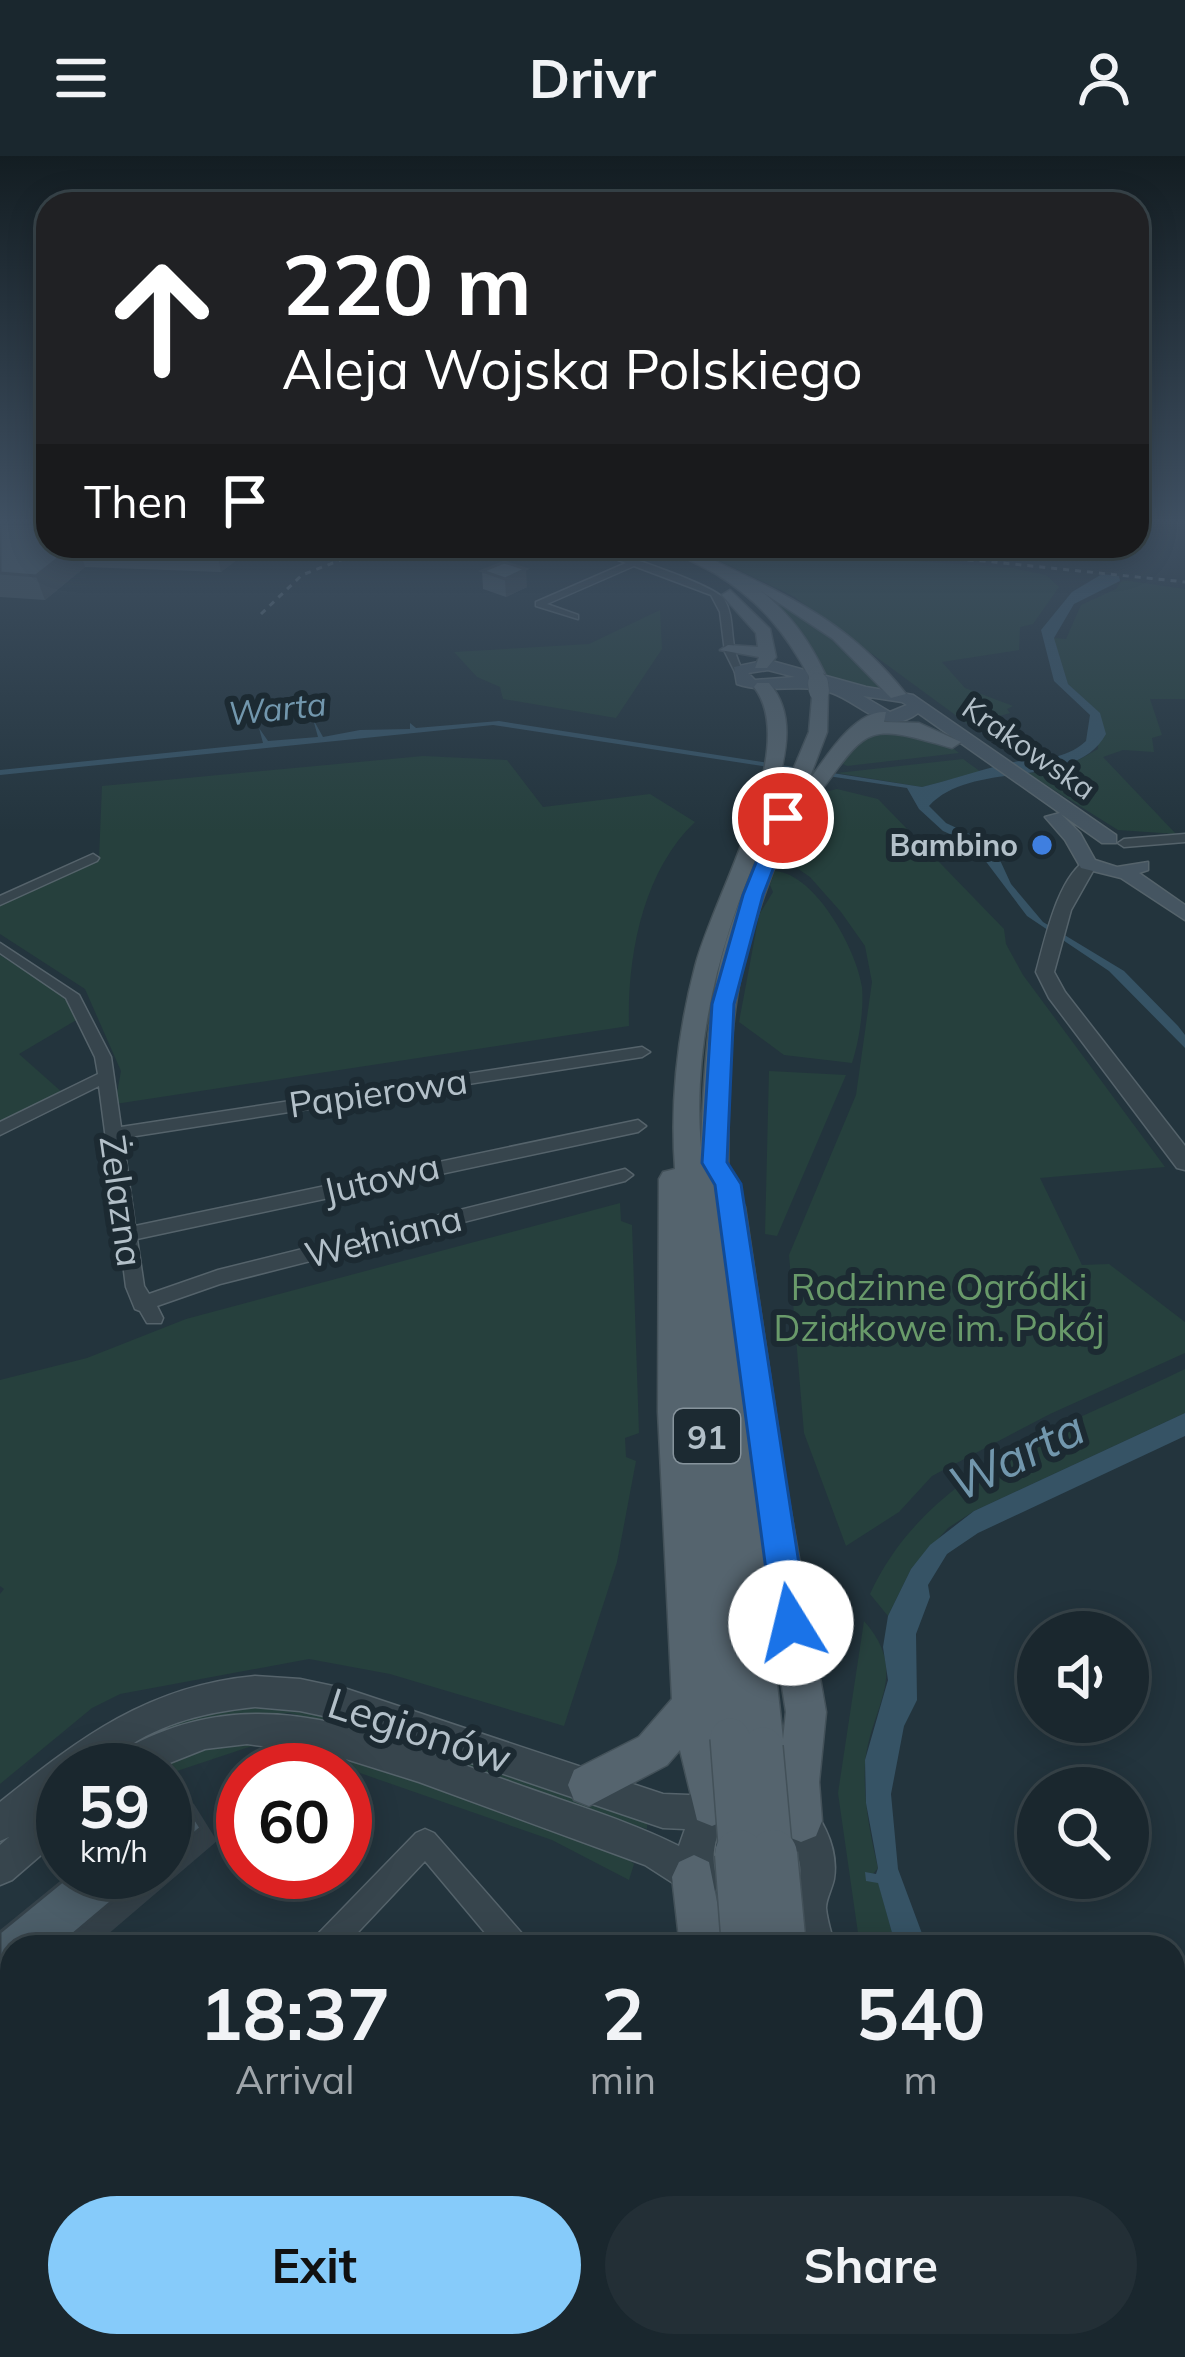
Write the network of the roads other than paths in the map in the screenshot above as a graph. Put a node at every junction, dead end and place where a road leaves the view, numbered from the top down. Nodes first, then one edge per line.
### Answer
1 (734, 627) edge
2 (760, 627) edge
3 (774, 627) edge
4 (821, 627) edge
5 (746, 660) junction
6 (763, 686) junction
7 (897, 694) junction
8 (910, 711) junction
9 (873, 722) junction
10 (952, 742) junction
11 (985, 759) junction
12 (795, 770) junction
13 (1017, 781) junction
14 (767, 833) junction
15 (1182, 838) edge
16 (1128, 855) junction
17 (1084, 856) junction
18 (93, 858) dead end
19 (751, 867) junction
20 (1185, 896) edge
21 (0, 901) edge
22 (1185, 914) edge
23 (0, 947) edge
24 (642, 1052) dead end
25 (103, 1078) junction
26 (638, 1126) dead end
27 (0, 1129) edge
28 (114, 1134) junction
29 (686, 1134) junction
30 (1185, 1162) edge
31 (714, 1163) junction
32 (625, 1175) dead end
33 (125, 1235) junction
34 (148, 1311) joint
35 (692, 1706) junction
36 (747, 1742) junction
37 (110, 1743) edge
38 (169, 1743) edge
39 (589, 1785) junction
40 (36, 1795) edge
41 (712, 1805) junction
42 (801, 1821) junction
43 (0, 1824) edge
44 (36, 1837) edge
45 (0, 1868) edge
46 (694, 1877) junction
47 (808, 1906) junction
48 (336, 1935) edge
49 (505, 1935) edge
50 (701, 1935) edge
51 (746, 1935) edge
52 (780, 1935) edge
53 (814, 1935) edge

1 - 5 street
2 - 5 main road
3 - 12 main road, 91
4 - 7 main road
5 - 6 main road
5 - 7 main road
6 - 9 main road
6 - 12 main road
7 - 8 main road
8 - 9 main road
8 - 10 main road, Krakowska
8 - 11 main road, Krakowska
9 - 10 main road
9 - 12 main road
10 - 11 main road, Krakowska
11 - 13 main road, Krakowska
12 - 14 main road, 91
12 - 14 main road
13 - 16 main road, Krakowska
13 - 17 main road, Krakowska
14 - 19 main road, 91
15 - 16 street
16 - 17 main road
16 - 17 main road
16 - 20 main road, Krakowska
16 - 22 main road, Krakowska
17 - 30 street
18 - 21 street
19 - 29 main road, 91
19 - 31 main road, 91
23 - 25 street, Żelazna
24 - 28 street, Papierowa
25 - 27 street
25 - 28 street, Żelazna
26 - 33 street, Jutowa
28 - 33 street, Żelazna
29 - 35 main road
29 - 36 main road, 91
31 - 36 main road, 91
31 - 42 main road
32 - 34 street, Wełniana
33 - 34 street, Żelazna
35 - 39 main road
35 - 41 main road
36 - 51 main road, 91, bridge
36 - 52 main road, 91, bridge
37 - 39 street, Legionów
38 - 46 street, Legionów
39 - 41 street, Legionów
40 - 43 street, Legionów
41 - 42 street
41 - 46 street
42 - 47 street
44 - 45 street
46 - 47 street
46 - 50 main road
47 - 53 street
48 - 49 street

